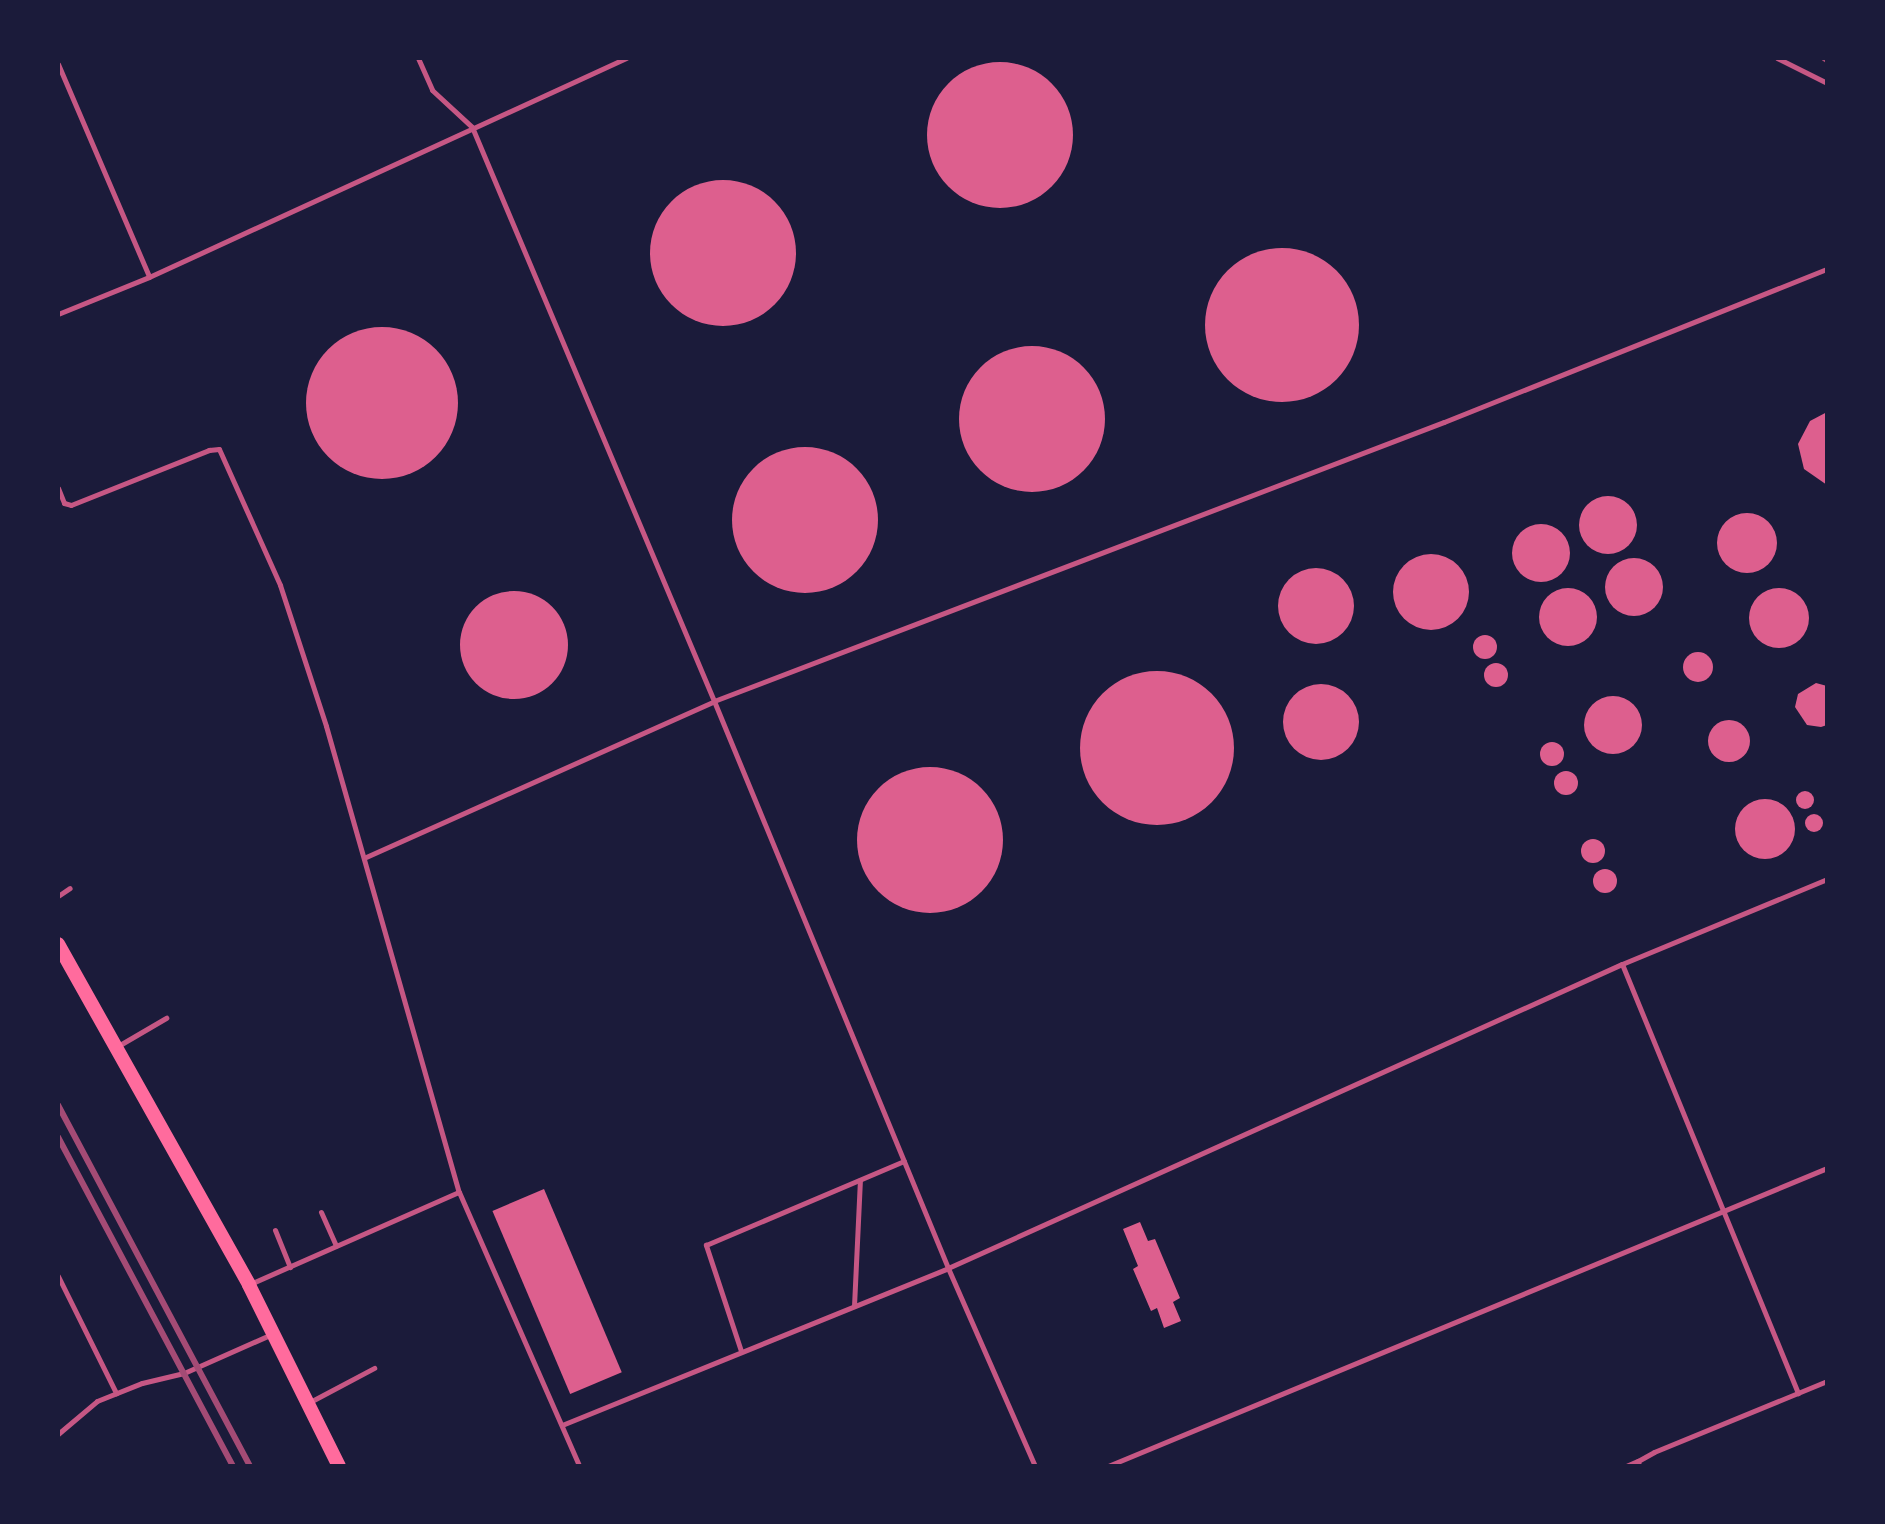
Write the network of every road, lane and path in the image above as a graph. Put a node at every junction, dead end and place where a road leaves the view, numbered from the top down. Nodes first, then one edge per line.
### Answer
1 (418, 58) edge
2 (626, 58) edge
3 (1777, 58) edge
4 (58, 64) edge
5 (1827, 83) edge
6 (472, 127) junction
7 (1827, 269) edge
8 (149, 277) junction
9 (58, 314) edge
10 (58, 488) edge
11 (714, 701) junction
12 (366, 857) junction
13 (1827, 879) edge
14 (70, 888) dead end
15 (58, 896) edge
16 (58, 944) edge
17 (1622, 964) junction
18 (166, 1018) dead end
19 (114, 1048) junction
20 (904, 1161) junction
21 (1827, 1168) edge
22 (860, 1180) junction
23 (459, 1192) junction
24 (1723, 1210) junction
25 (321, 1212) dead end
26 (275, 1230) dead end
27 (336, 1246) junction
28 (290, 1267) junction
29 (948, 1268) junction
30 (58, 1276) edge
31 (249, 1285) junction
32 (854, 1306) junction
33 (273, 1333) junction
34 (741, 1352) junction
35 (374, 1368) dead end
36 (1827, 1381) edge
37 (116, 1393) junction
38 (1798, 1393) junction
39 (308, 1403) junction
40 (562, 1425) junction
41 (58, 1434) edge
42 (1639, 1464) edge
43 (339, 1466) edge
44 (579, 1466) edge
45 (1035, 1466) edge
46 (1108, 1466) edge
47 (1626, 1466) edge

1 - 6 lane
2 - 6 lane
3 - 5 lane
4 - 8 lane
6 - 8 lane
6 - 11 lane
7 - 11 lane
8 - 9 lane
10 - 12 lane
11 - 12 lane
11 - 20 lane
12 - 23 lane
13 - 17 lane
14 - 15 lane
16 - 19 main road
17 - 24 lane
17 - 29 lane
18 - 19 lane
19 - 31 main road
20 - 22 lane
20 - 29 lane
21 - 24 lane
22 - 32 lane
22 - 34 lane
23 - 27 lane
23 - 40 lane
24 - 38 lane
24 - 46 lane
25 - 27 lane
26 - 28 lane
27 - 28 lane
28 - 31 lane
29 - 32 lane
29 - 45 lane
30 - 37 lane
31 - 33 main road
32 - 34 lane
33 - 37 lane
33 - 39 main road
34 - 40 lane
35 - 39 lane
36 - 38 lane
37 - 41 lane
38 - 42 lane
39 - 43 main road
40 - 44 lane
42 - 47 lane

